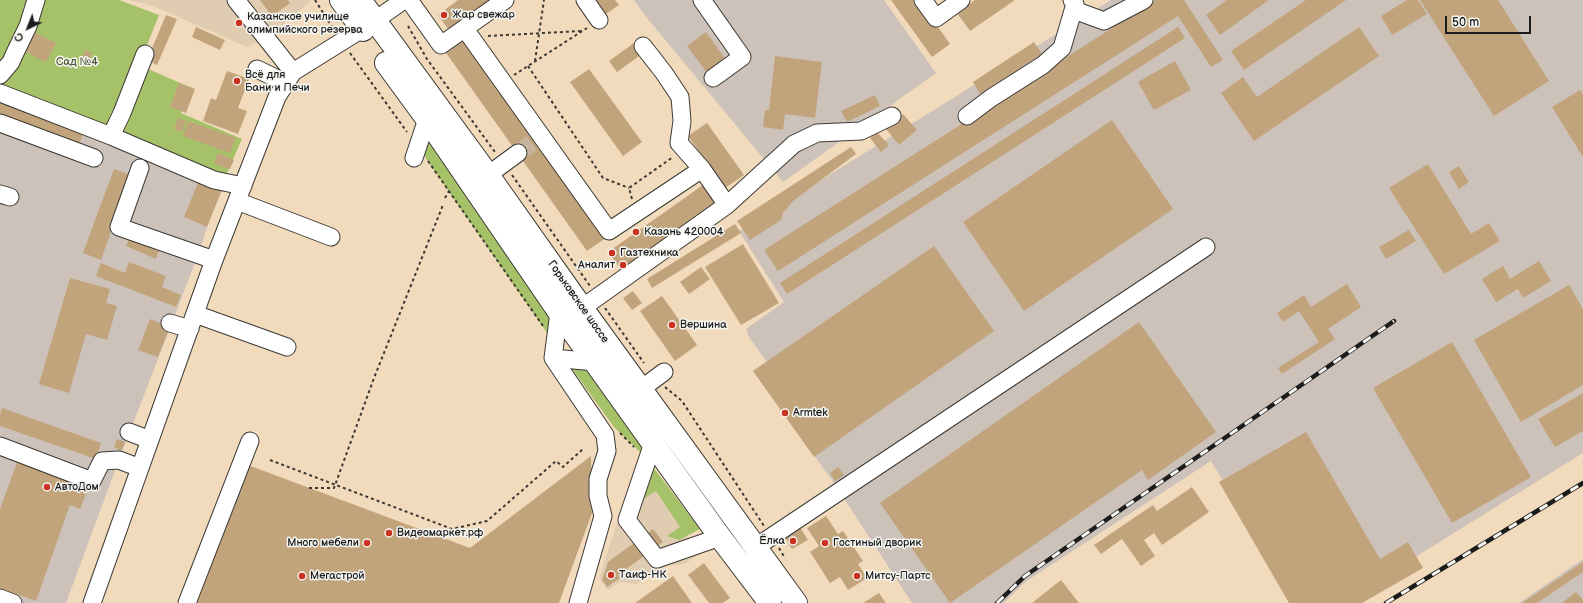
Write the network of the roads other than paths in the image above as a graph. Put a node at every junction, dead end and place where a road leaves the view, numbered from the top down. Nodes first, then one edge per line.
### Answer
1 (36, 0) edge
2 (236, 0) edge
3 (341, 0) edge
4 (360, 0) edge
5 (404, 0) edge
6 (409, 0) edge
7 (505, 0) edge
8 (585, 0) edge
9 (702, 0) edge
10 (923, 0) edge
11 (961, 0) edge
12 (1144, 0) edge
13 (1073, 5) edge
14 (599, 20) road end
15 (368, 25) junction
16 (468, 33) junction
17 (643, 46) dead end
18 (145, 54) dead end
19 (257, 69) dead end
20 (0, 75) edge
21 (289, 77) junction
22 (713, 78) dead end
23 (0, 93) edge
24 (892, 116) dead end
25 (967, 116) dead end
26 (427, 119) junction
27 (0, 123) edge
28 (111, 136) junction
29 (518, 153) tunnel mouth
30 (94, 158) dead end
31 (420, 158) road end
32 (140, 168) dead end
33 (702, 169) junction
34 (221, 172) dead end
35 (488, 175) junction
36 (242, 189) junction
37 (727, 205) junction
38 (331, 237) dead end
39 (1206, 247) dead end
40 (214, 260) junction
41 (582, 308) junction
42 (559, 312) junction
43 (192, 322) junction
44 (170, 323) dead end
45 (287, 347) dead end
46 (553, 358) junction
47 (594, 362) junction
48 (664, 372) dead end
49 (641, 389) junction
50 (129, 432) dead end
51 (150, 440) junction
52 (250, 442) dead end
53 (654, 442) junction
54 (0, 446) edge
55 (140, 468) junction
56 (720, 538) junction
57 (756, 547) junction
58 (0, 598) edge
59 (768, 602) edge
60 (13, 603) edge
61 (92, 603) edge
62 (186, 603) edge
63 (578, 603) edge
64 (796, 603) edge

1 - 20 street
2 - 21 street
3 - 15 main road, Горьковское шоссе
4 - 15 main road, Горьковское шоссе
5 - 15 street
6 - 16 street
7 - 16 street
8 - 14 street
9 - 22 street
10 - 11 street
12 - 13 street
13 - 25 street
15 - 21 street
15 - 26 main road, Горьковское шоссе
15 - 35 main road, Горьковское шоссе
16 - 33 street
17 - 33 street
18 - 28 street
19 - 21 street
21 - 36 street
23 - 28 street
24 - 37 street
26 - 31 street
26 - 42 main road, Горьковское шоссе
27 - 30 street
28 - 36 street
29 - 35 street
32 - 40 street
33 - 37 street
34 - 36 street
35 - 41 main road, Горьковское шоссе
36 - 38 street
36 - 40 street
37 - 41 street
39 - 57 street
40 - 43 street
41 - 49 main road, Горьковское шоссе
42 - 46 street
42 - 47 main road, Горьковское шоссе
43 - 44 street
43 - 45 street
43 - 51 street
46 - 47 street
46 - 63 street
47 - 53 main road, Горьковское шоссе
48 - 49 street
49 - 57 main road, Горьковское шоссе
50 - 51 street
51 - 55 street
52 - 62 street
53 - 56 main road, Горьковское шоссе
53 - 56 street
54 - 55 street
55 - 61 street
56 - 59 main road, Горьковское шоссе
57 - 64 main road, Горьковское шоссе
58 - 60 street

